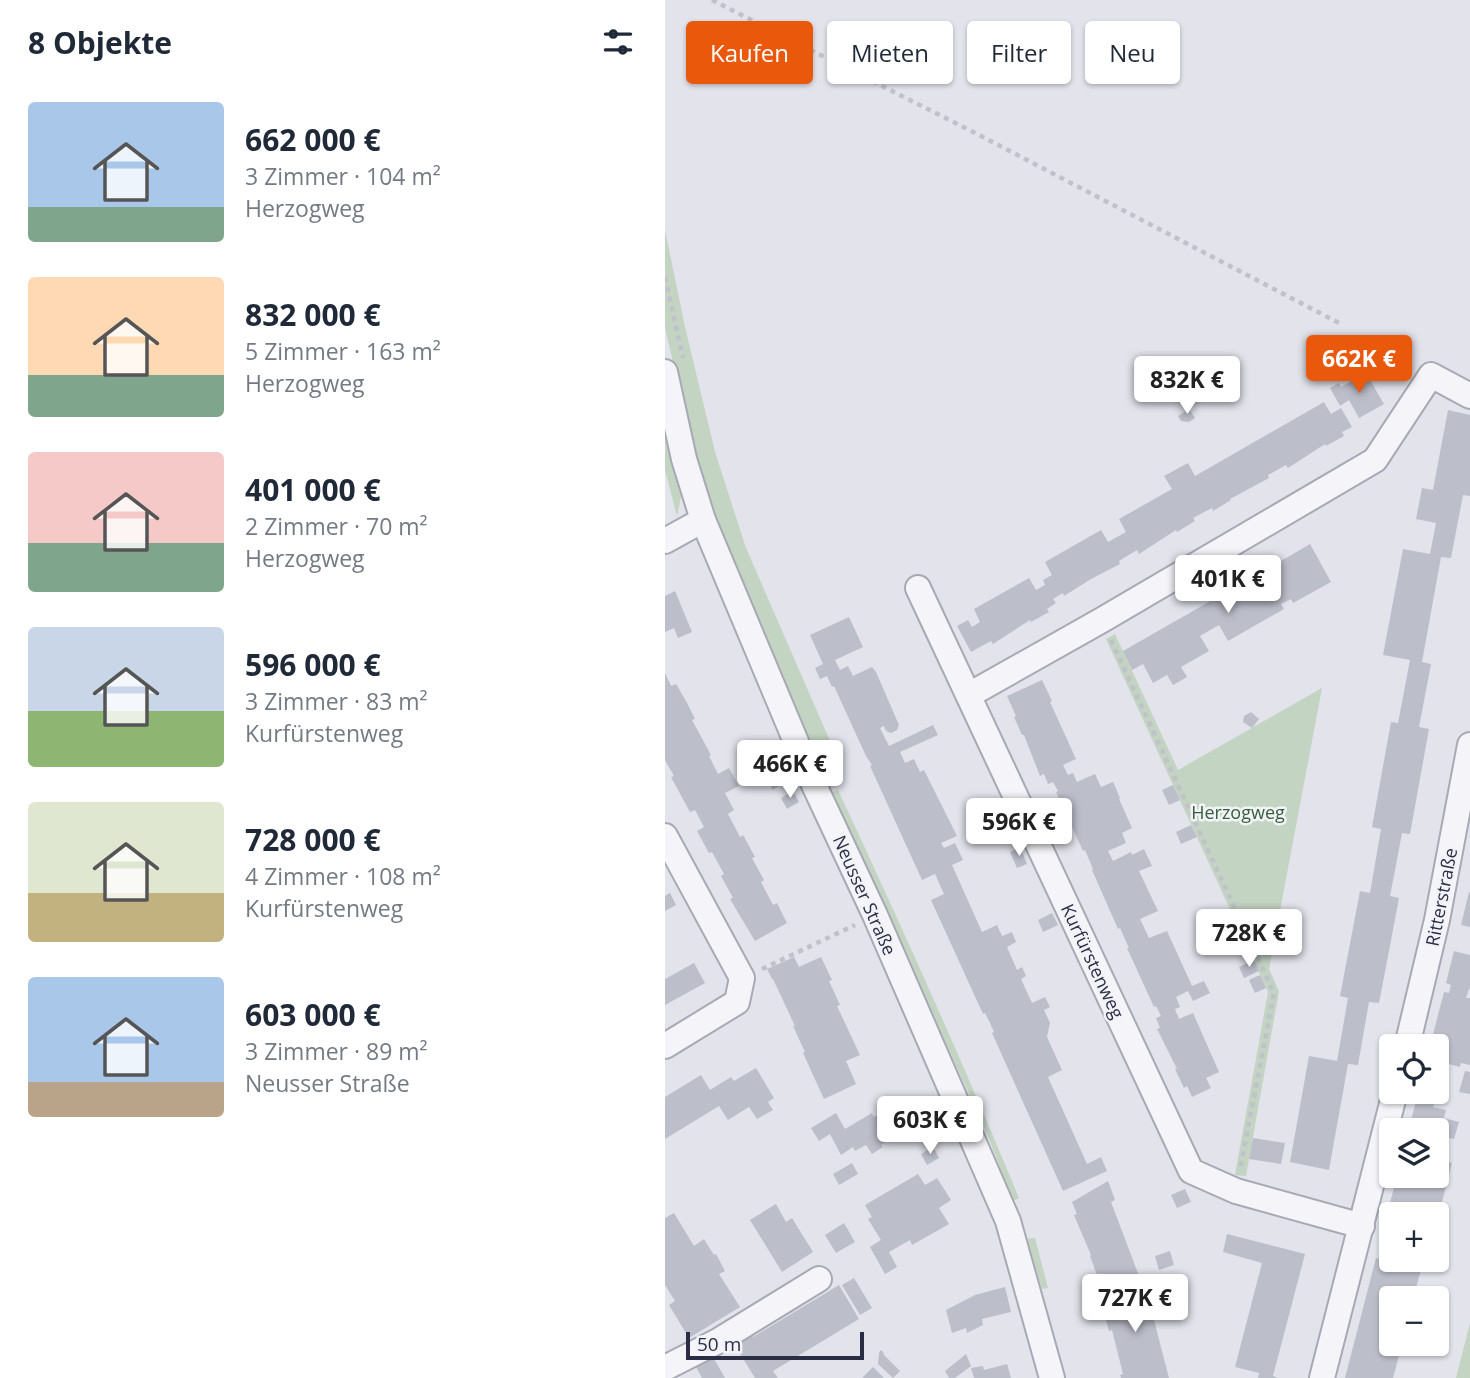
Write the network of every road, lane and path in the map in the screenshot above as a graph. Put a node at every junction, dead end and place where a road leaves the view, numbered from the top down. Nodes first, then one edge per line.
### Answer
1 (712, 0) edge
2 (1339, 323) dead end
3 (665, 372) edge
4 (1470, 396) edge
5 (703, 520) junction
6 (665, 541) edge
7 (918, 588) dead end
8 (1102, 620) junction
9 (969, 695) junction
10 (1470, 746) edge
11 (665, 836) edge
12 (875, 915) junction
13 (742, 978) junction
14 (1410, 1034) edge
15 (665, 1046) edge
16 (1392, 1104) edge
17 (1236, 1191) junction
18 (1362, 1226) junction
19 (819, 1279) dead end
20 (665, 1368) edge
21 (1052, 1378) edge
22 (1322, 1378) edge

1 - 2 path
3 - 5 street, Neusser Straße
4 - 8 street
5 - 6 street
5 - 12 street, Neusser Straße
7 - 9 street, Kurfürstenweg
8 - 9 street
8 - 17 path
9 - 17 street, Kurfürstenweg
10 - 14 street, Ritterstraße
11 - 13 street
12 - 13 path
12 - 21 street, Neusser Straße
13 - 15 street
16 - 18 street
17 - 18 street, Kurfürstenweg
18 - 22 street
19 - 20 street

